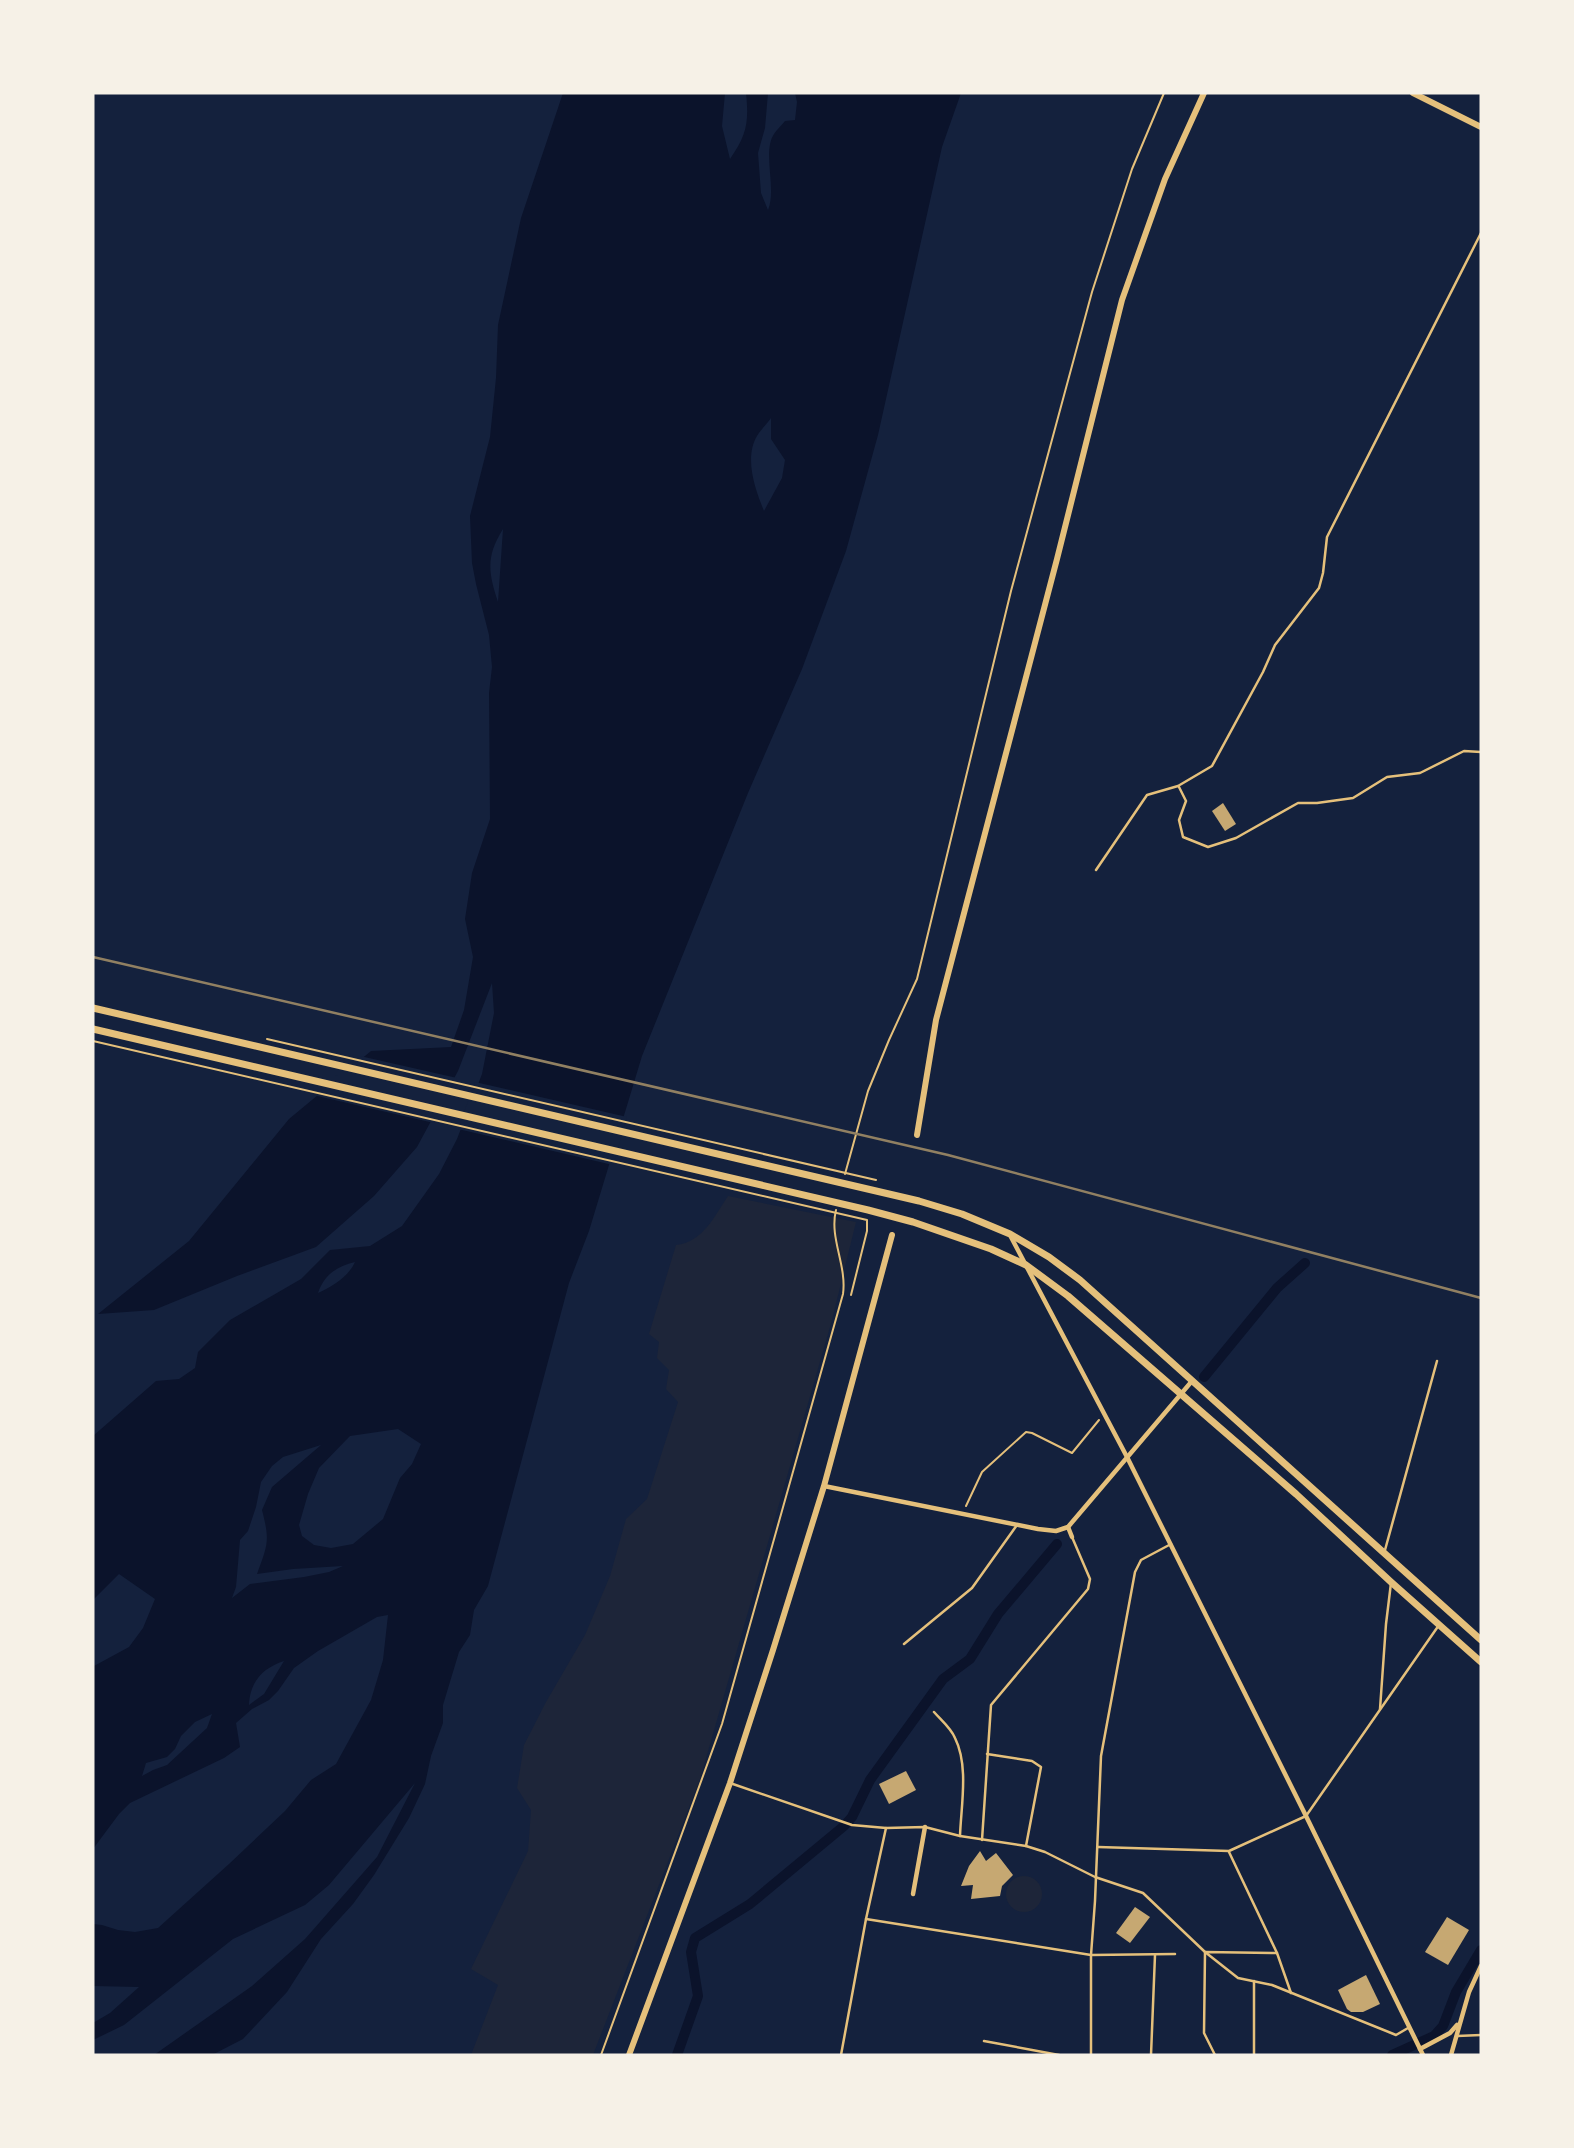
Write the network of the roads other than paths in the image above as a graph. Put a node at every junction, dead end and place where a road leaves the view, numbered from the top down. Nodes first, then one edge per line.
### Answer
1 (1205, 93) edge
2 (1413, 93) edge
3 (1481, 127) edge
4 (1481, 233) edge
5 (1481, 751) edge
6 (1178, 786) junction
7 (1096, 870) dead end
8 (93, 1008) edge
9 (93, 1029) edge
10 (917, 1135) dead end
11 (1010, 1234) junction
12 (892, 1235) dead end
13 (1026, 1265) junction
14 (1437, 1361) dead end
15 (1192, 1381) junction
16 (1180, 1394) junction
17 (1127, 1457) junction
18 (824, 1486) junction
19 (1017, 1525) junction
20 (1068, 1527) junction
21 (1072, 1537) joint
22 (1171, 1544) junction
23 (1385, 1553) junction
24 (1391, 1582) junction
25 (1439, 1625) junction
26 (1481, 1640) edge
27 (904, 1644) dead end
28 (1481, 1648) edge
29 (1478, 1659) edge
30 (934, 1712) dead end
31 (1380, 1713) junction
32 (987, 1754) junction
33 (730, 1783) junction
34 (1306, 1815) junction
35 (925, 1827) junction
36 (886, 1828) junction
37 (960, 1836) junction
38 (982, 1840) junction
39 (1026, 1846) junction
40 (1098, 1847) junction
41 (1229, 1851) junction
42 (1095, 1877) junction
43 (912, 1894) dead end
44 (866, 1919) junction
45 (1205, 1952) junction
46 (1277, 1953) junction
47 (1175, 1954) dead end
48 (1091, 1955) junction
49 (1155, 1955) junction
50 (1481, 1966) edge
51 (1254, 1981) junction
52 (1291, 1993) junction
53 (1459, 2021) junction
54 (1410, 2028) junction
55 (1481, 2035) edge
56 (1456, 2036) junction
57 (984, 2041) dead end
58 (1419, 2047) junction
59 (629, 2055) edge
60 (841, 2055) edge
61 (1059, 2055) edge
62 (1090, 2055) edge
63 (1151, 2055) edge
64 (1215, 2055) edge
65 (1254, 2055) edge
66 (1423, 2055) edge
67 (1451, 2055) edge

1 - 10 street
2 - 3 street
4 - 6 lane
5 - 6 lane
6 - 7 lane
8 - 11 main road
9 - 13 main road
11 - 13 street
11 - 15 main road
12 - 18 street
13 - 16 main road
13 - 17 street
14 - 23 lane
15 - 16 street
15 - 23 main road
16 - 17 street
16 - 24 main road
17 - 20 street
17 - 22 street
18 - 19 street
18 - 33 street
19 - 20 street
19 - 27 lane
20 - 21 street
21 - 32 lane
22 - 34 street
22 - 40 lane
23 - 26 main road
24 - 25 main road
24 - 31 lane
25 - 29 main road
25 - 31 lane
28 - 29 main road
30 - 37 lane
31 - 34 lane
32 - 38 lane
32 - 39 lane
33 - 36 lane
33 - 59 street
34 - 41 lane
34 - 54 street
35 - 36 lane
35 - 37 lane
35 - 43 street
36 - 44 lane
37 - 38 lane
38 - 39 lane
39 - 42 lane
40 - 41 lane
40 - 42 lane
41 - 46 lane
42 - 45 lane
42 - 48 lane
44 - 48 lane
44 - 60 lane
45 - 46 lane
45 - 51 lane
45 - 64 lane
46 - 52 lane
47 - 49 lane
48 - 49 lane
48 - 62 lane
49 - 63 lane
50 - 53 street
51 - 52 lane
51 - 65 lane
52 - 54 lane
53 - 56 street
53 - 58 street
54 - 58 street
55 - 56 lane
56 - 67 street
57 - 61 lane
58 - 66 street

